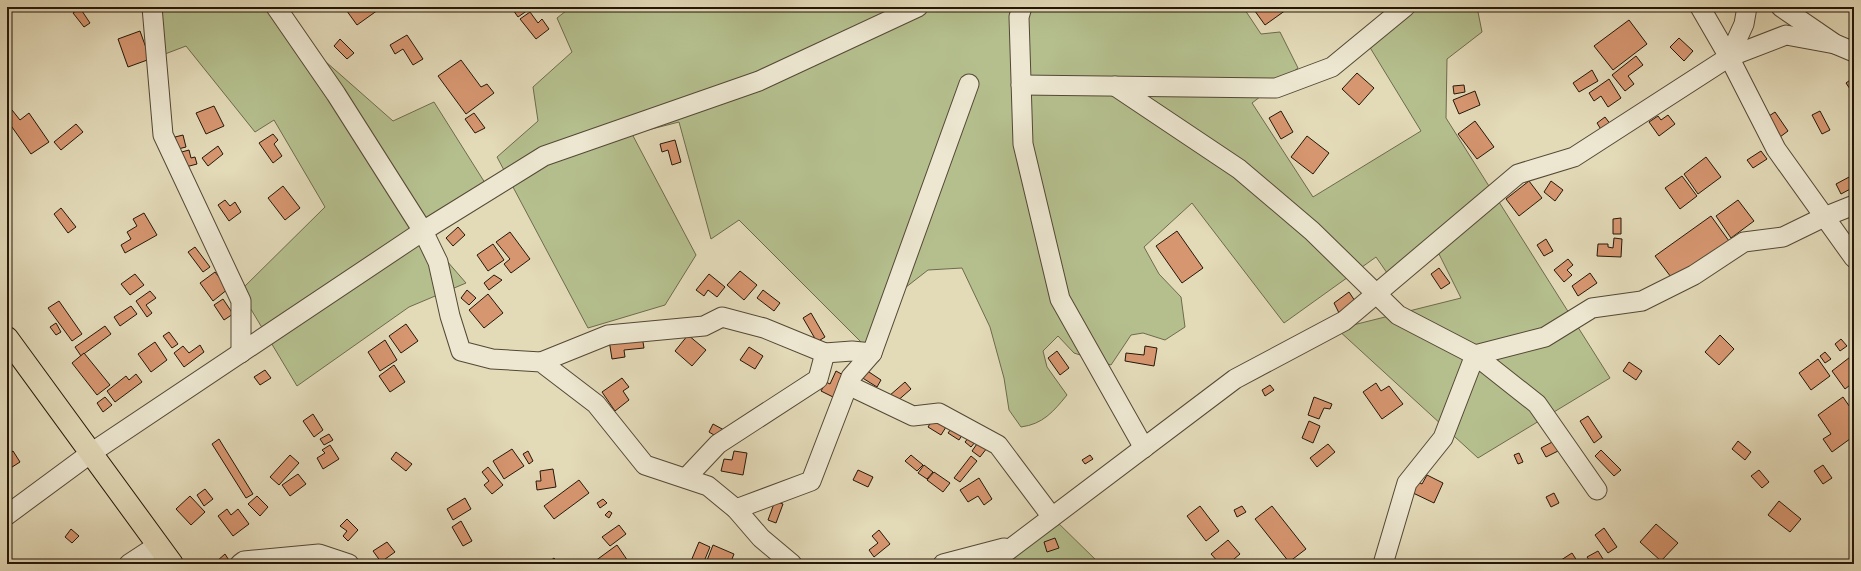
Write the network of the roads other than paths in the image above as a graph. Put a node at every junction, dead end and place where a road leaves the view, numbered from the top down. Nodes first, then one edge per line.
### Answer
1 (152, 7) edge
2 (276, 7) edge
3 (918, 7) edge
4 (1022, 7) edge
5 (1405, 7) edge
6 (1700, 7) edge
7 (1747, 7) edge
8 (1781, 7) edge
9 (1835, 44) junction
10 (1854, 52) edge
11 (1729, 57) junction
12 (969, 84) dead end
13 (1021, 85) junction
14 (1115, 86) junction
15 (1854, 205) edge
16 (1824, 217) junction
17 (423, 231) junction
18 (1854, 258) edge
19 (1376, 294) junction
20 (7, 338) edge
21 (241, 353) junction
22 (825, 353) junction
23 (872, 353) junction
24 (1475, 355) junction
25 (541, 362) junction
26 (848, 385) junction
27 (1144, 448) junction
28 (91, 453) junction
29 (686, 478) junction
30 (1597, 490) dead end
31 (736, 509) junction
32 (8, 516) edge
33 (1052, 517) junction
34 (158, 546) junction
35 (1014, 546) junction
36 (129, 564) edge
37 (172, 564) edge
38 (240, 564) edge
39 (349, 564) edge
40 (792, 564) edge
41 (943, 564) edge
42 (990, 564) edge
43 (1004, 564) edge
44 (1383, 564) edge

1 - 21 street
2 - 17 street
3 - 17 street
4 - 13 street
5 - 14 street
6 - 11 street
7 - 11 street
8 - 9 street
9 - 10 street
9 - 11 street
11 - 16 street
11 - 19 street
12 - 23 street
13 - 14 street
13 - 27 street
14 - 19 street
15 - 16 street
16 - 18 street
16 - 24 street
17 - 21 street
17 - 25 street
19 - 24 street
19 - 27 street
20 - 28 main road
21 - 28 street
22 - 23 street
22 - 25 street
22 - 29 street
23 - 26 street
24 - 30 street
24 - 44 street
25 - 29 street
26 - 31 street
26 - 33 street
27 - 33 street
28 - 32 street
28 - 34 main road
29 - 31 street
31 - 40 street
33 - 35 street
34 - 36 street
34 - 37 main road
35 - 41 street
35 - 42 street
35 - 43 street
38 - 39 street

